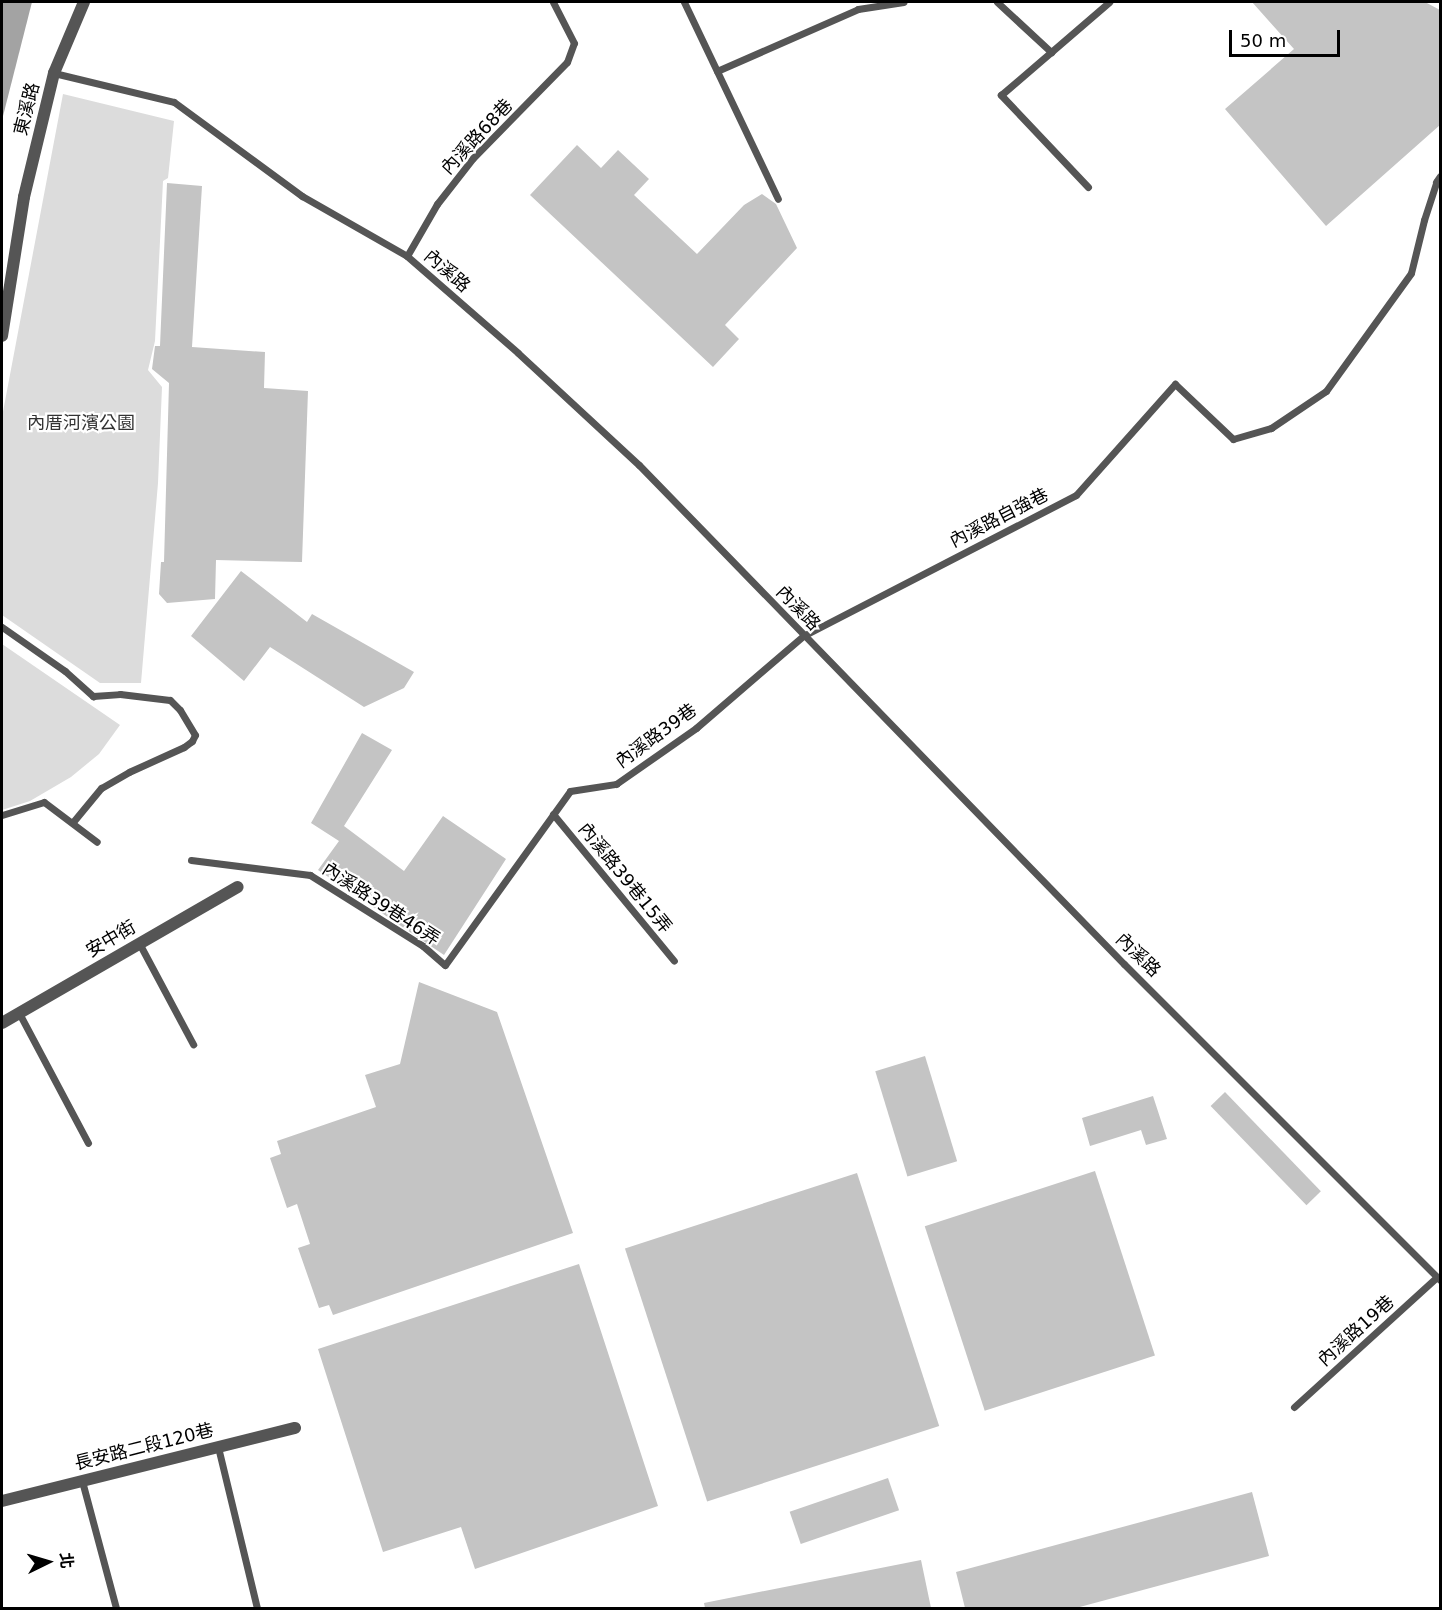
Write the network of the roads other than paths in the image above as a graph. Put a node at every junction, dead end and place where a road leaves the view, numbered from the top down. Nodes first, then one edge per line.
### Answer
1 (84, 2) edge
2 (553, 2) edge
3 (684, 2) edge
4 (903, 2) edge
5 (997, 2) edge
6 (1109, 2) edge
7 (1051, 52) junction
8 (717, 71) junction
9 (54, 73) junction
10 (1440, 176) edge
11 (1088, 187) dead end
12 (778, 199) dead end
13 (407, 256) junction
14 (2, 336) edge
15 (2, 627) edge
16 (804, 636) junction
17 (553, 814) junction
18 (2, 815) edge
19 (72, 823) junction
20 (97, 842) dead end
21 (191, 860) dead end
22 (238, 887) dead end
23 (139, 944) junction
24 (674, 962) dead end
25 (445, 965) joint
26 (19, 1013) junction
27 (2, 1023) edge
28 (193, 1044) dead end
29 (88, 1143) dead end
30 (1439, 1279) edge
31 (1294, 1407) dead end
32 (295, 1428) dead end
33 (218, 1447) junction
34 (82, 1481) junction
35 (2, 1501) edge
36 (116, 1608) edge
37 (257, 1608) edge

1 - 9 street, 東溪路
2 - 13 lane, 內溪路68巷
3 - 8 lane
4 - 8 lane
5 - 7 lane
6 - 7 lane
7 - 11 lane
8 - 12 lane
9 - 13 lane, 內溪路
9 - 14 street, 東溪路
10 - 16 lane, 內溪路自強巷
13 - 16 lane, 內溪路
15 - 19 lane
16 - 17 lane, 內溪路39巷
16 - 30 lane, 內溪路
17 - 24 lane, 內溪路39巷15弄
17 - 25 lane, 內溪路39巷
18 - 19 lane
19 - 20 lane
21 - 25 lane, 內溪路39巷46弄
22 - 23 street, 安中街
23 - 26 street, 安中街
23 - 28 lane
26 - 27 street, 安中街
26 - 29 lane
30 - 31 lane, 內溪路19巷
32 - 33 street, 長安路二段120巷
33 - 34 street, 長安路二段120巷
33 - 37 lane
34 - 35 street, 長安路二段120巷
34 - 36 lane

